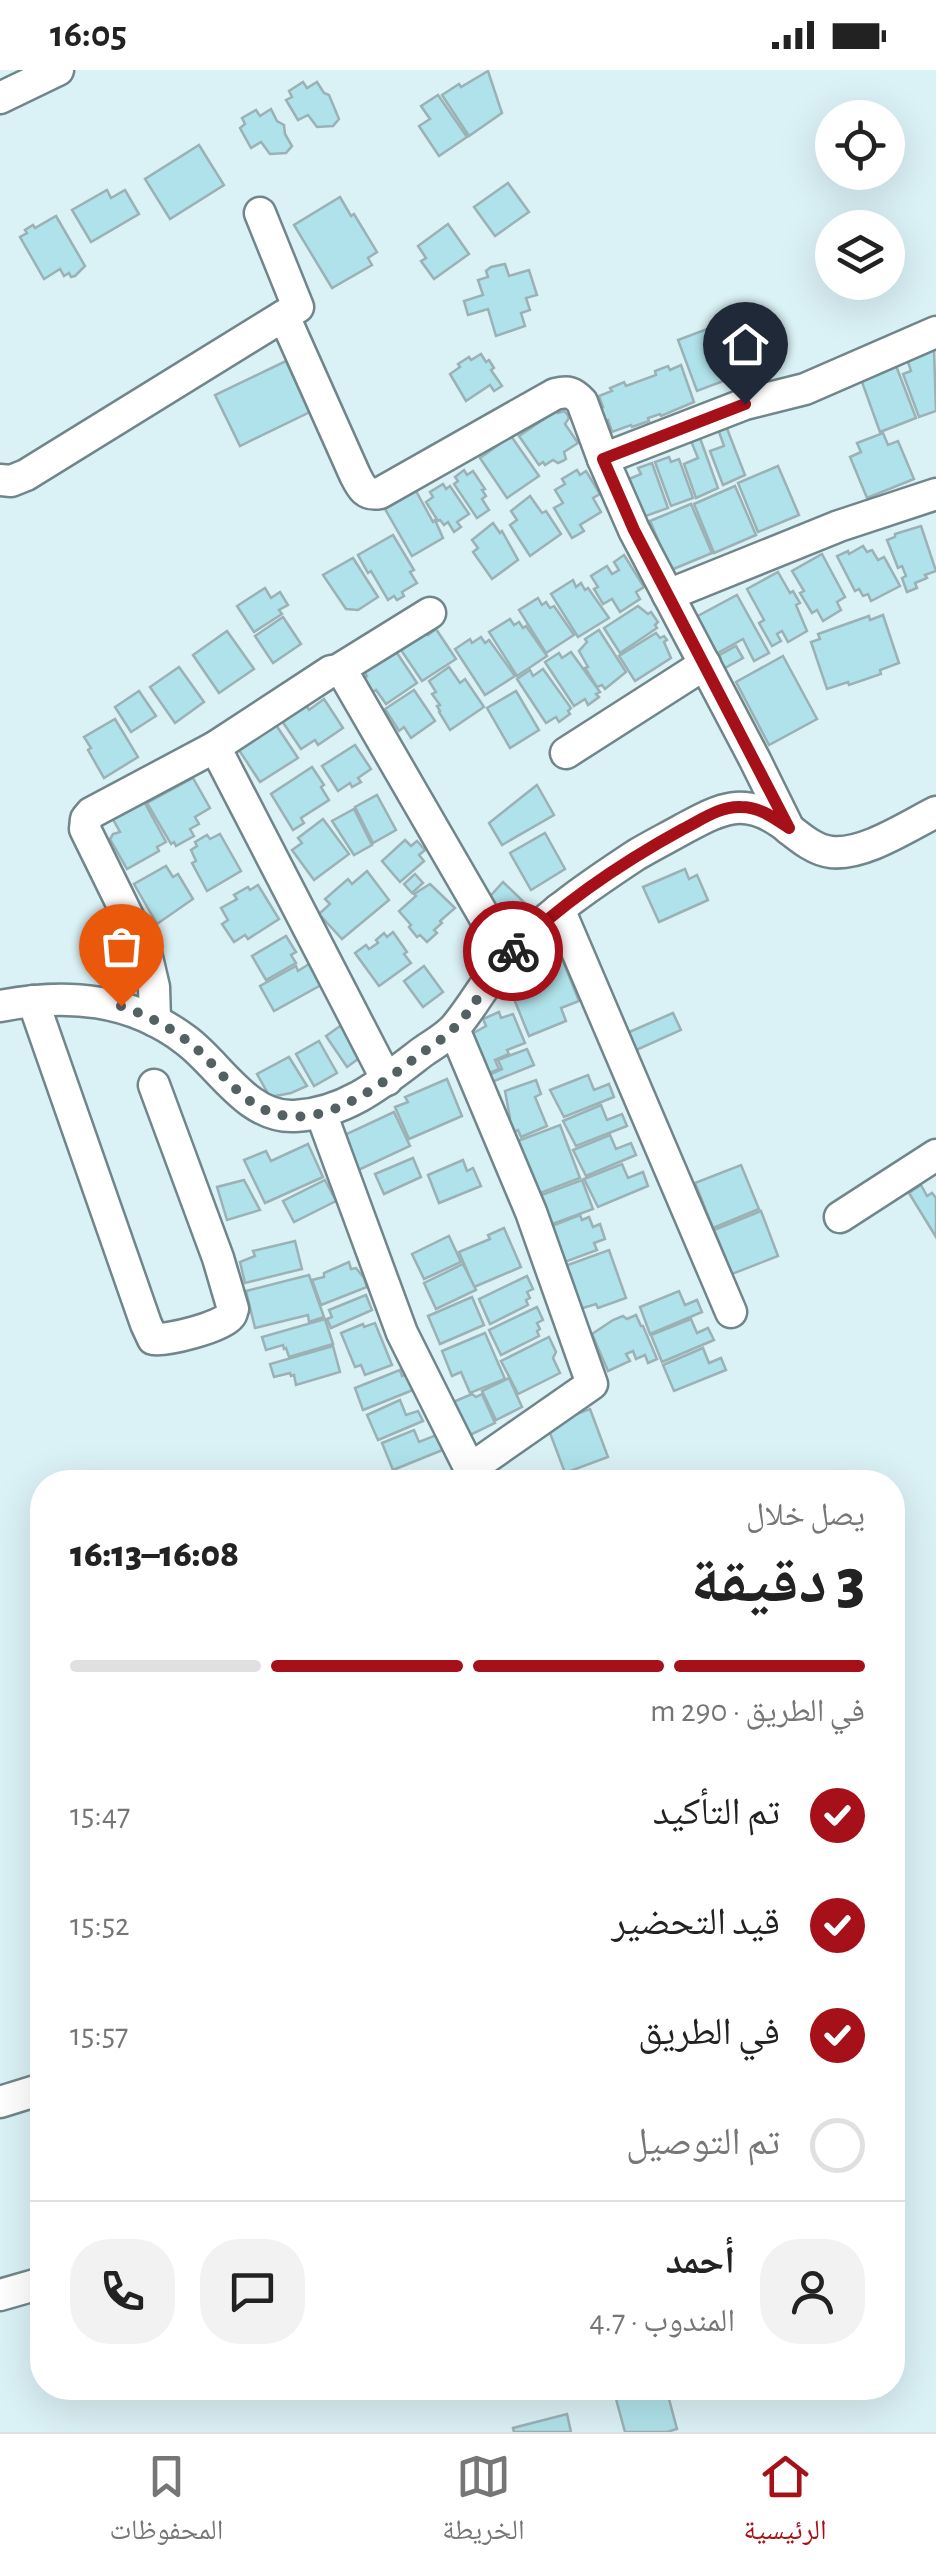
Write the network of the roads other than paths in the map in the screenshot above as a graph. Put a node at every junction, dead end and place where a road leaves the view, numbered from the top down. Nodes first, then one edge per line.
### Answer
1 (58, 70) edge
2 (0, 98) edge
3 (260, 213) dead end
4 (284, 316) junction
5 (936, 332) edge
6 (603, 459) junction
7 (0, 480) edge
8 (936, 494) edge
9 (668, 595) junction
10 (430, 614) dead end
11 (705, 664) junction
12 (338, 670) junction
13 (215, 748) junction
14 (566, 754) dead end
15 (936, 812) edge
16 (789, 828) junction
17 (559, 909) junction
18 (507, 956) junction
19 (32, 1001) junction
20 (0, 1006) edge
21 (155, 1021) junction
22 (454, 1030) junction
23 (387, 1080) junction
24 (154, 1086) dead end
25 (321, 1113) junction
26 (936, 1156) edge
27 (840, 1216) dead end
28 (731, 1312) dead end
29 (30, 2092) edge
30 (0, 2102) edge
31 (30, 2286) edge
32 (0, 2295) edge

1 - 2 street
3 - 4 street
4 - 6 street
4 - 7 street
5 - 6 street
6 - 9 street
8 - 9 street
9 - 11 street
10 - 12 street
11 - 14 street
11 - 16 street
12 - 13 street
12 - 18 street
13 - 21 street
13 - 23 street
15 - 16 street
16 - 17 street
17 - 18 street
17 - 28 street
18 - 22 street
19 - 20 street
19 - 21 street
19 - 24 street
21 - 25 street
22 - 23 street
22 - 25 street
23 - 25 street
26 - 27 street
29 - 30 street
31 - 32 street

